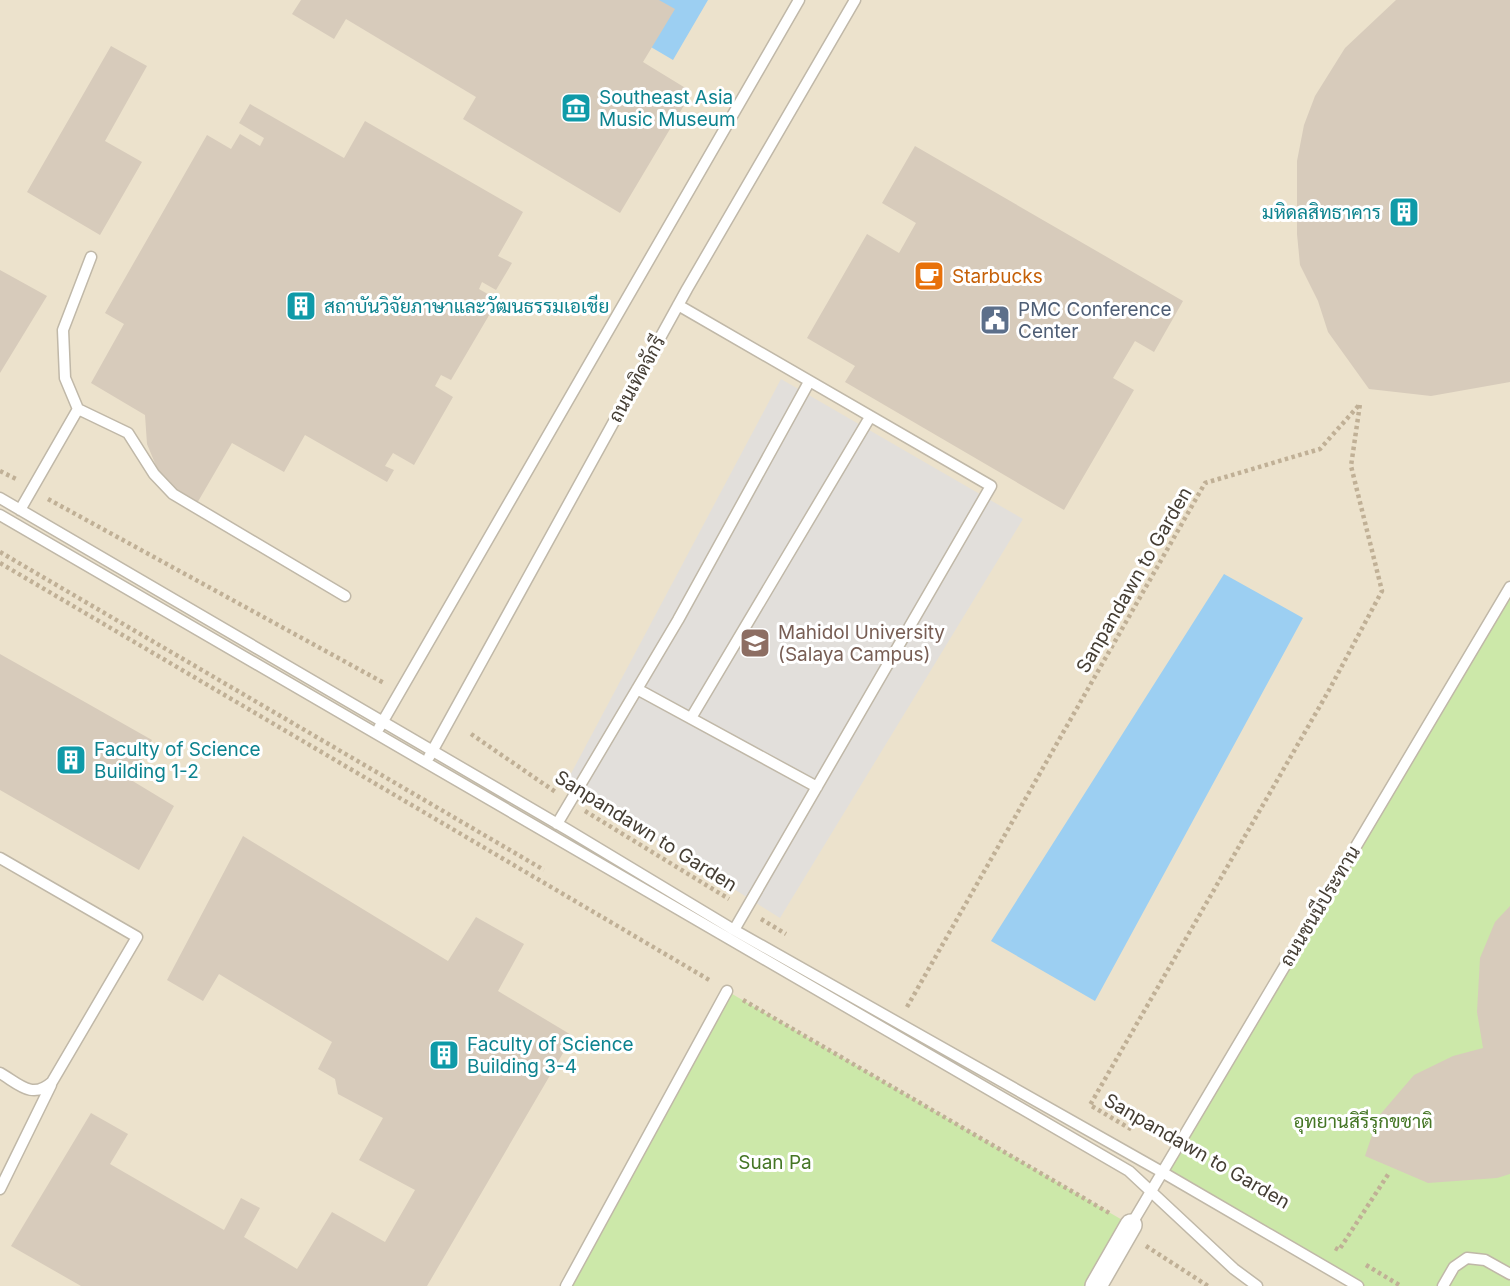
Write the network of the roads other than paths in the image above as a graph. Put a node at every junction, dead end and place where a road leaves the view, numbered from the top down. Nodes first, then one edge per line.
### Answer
1 (799, 0) edge
2 (855, 0) edge
3 (91, 257) dead end
4 (678, 305) junction
5 (809, 382) junction
6 (78, 409) junction
7 (870, 417) junction
8 (0, 498) edge
9 (20, 510) junction
10 (0, 516) edge
11 (1510, 587) edge
12 (345, 596) dead end
13 (637, 688) junction
14 (691, 718) junction
15 (383, 723) junction
16 (376, 733) junction
17 (433, 751) junction
18 (425, 762) junction
19 (817, 787) junction
20 (557, 824) junction
21 (0, 858) edge
22 (734, 930) junction
23 (727, 991) dead end
24 (0, 1073) edge
25 (52, 1082) junction
26 (1162, 1172) junction
27 (0, 1189) edge
28 (1152, 1191) junction
29 (1129, 1229) joint
30 (1510, 1274) edge
31 (566, 1286) edge
32 (1096, 1286) edge
33 (1257, 1286) edge
34 (1358, 1286) edge
35 (1443, 1286) edge

1 - 15 lane
2 - 4 lane, ถนนเทิดจักรี
3 - 6 lane
4 - 5 lane
4 - 17 lane, ถนนเทิดจักรี
5 - 7 lane
5 - 13 lane
6 - 9 lane
6 - 12 lane
7 - 14 lane
7 - 19 lane
8 - 9 lane
9 - 15 lane
10 - 16 lane
11 - 26 lane, ถนนชนนีประทาน
13 - 14 lane
13 - 20 lane
14 - 19 lane
15 - 16 lane
15 - 17 lane
16 - 18 lane
17 - 18 lane, ถนนเทิดจักรี
17 - 20 lane
18 - 28 lane
19 - 22 lane
20 - 22 lane
21 - 25 lane
22 - 26 lane
23 - 31 lane
24 - 25 lane
25 - 27 lane
26 - 28 lane, ถนนชนนีประทาน
26 - 34 lane
28 - 29 lane, ถนนชนนีประทาน
28 - 33 lane
29 - 32 street
30 - 35 lane

